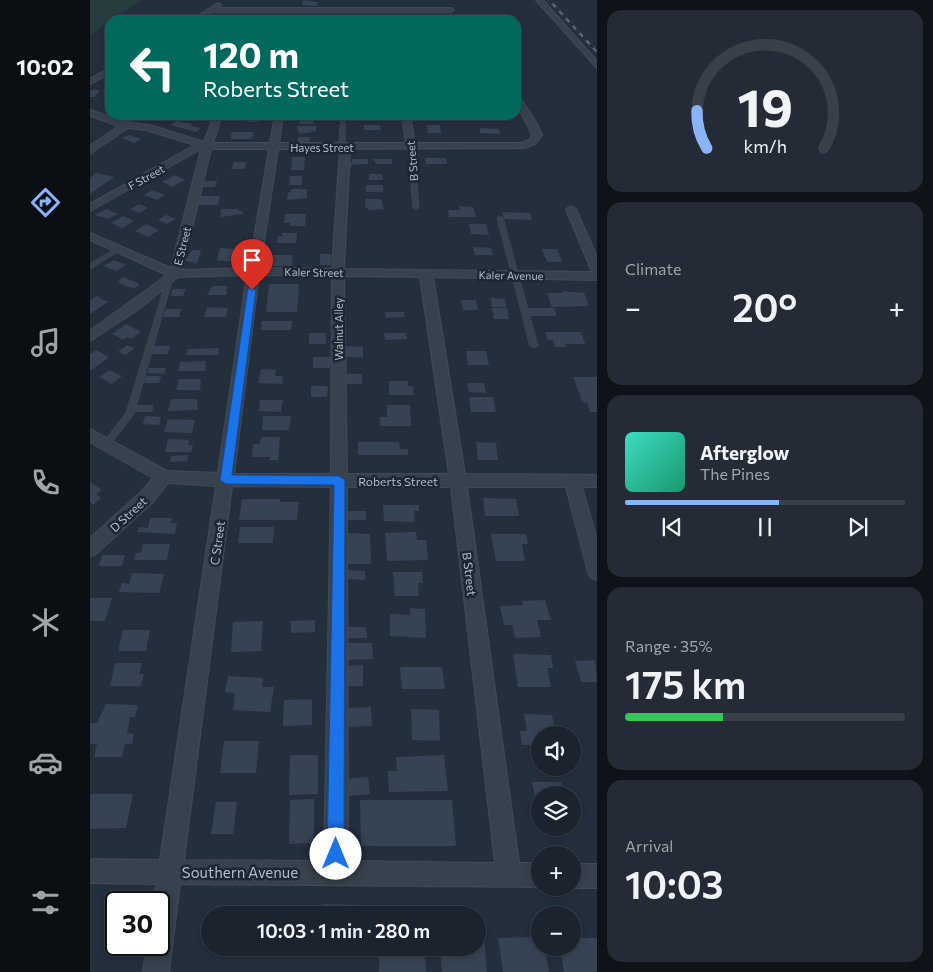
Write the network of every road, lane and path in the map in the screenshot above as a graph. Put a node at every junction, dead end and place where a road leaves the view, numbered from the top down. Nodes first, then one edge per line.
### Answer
1 (226, 0) edge
2 (370, 0) edge
3 (448, 0) edge
4 (540, 0) edge
5 (210, 10) junction
6 (368, 10) junction
7 (451, 10) junction
8 (202, 15) edge
9 (452, 15) edge
10 (597, 66) edge
11 (105, 73) edge
12 (90, 83) edge
13 (103, 84) dead end
14 (521, 106) edge
15 (90, 112) edge
16 (105, 117) edge
17 (112, 120) edge
18 (150, 120) edge
19 (216, 120) edge
20 (278, 120) edge
21 (343, 120) edge
22 (407, 120) edge
23 (126, 125) junction
24 (147, 126) junction
25 (95, 141) edge
26 (205, 146) junction
27 (273, 147) junction
28 (411, 147) junction
29 (344, 148) junction
30 (90, 151) edge
31 (90, 208) edge
32 (416, 208) dead end
33 (571, 209) dead end
34 (500, 218) dead end
35 (90, 236) edge
36 (118, 249) junction
37 (90, 267) edge
38 (254, 271) junction
39 (597, 271) edge
40 (338, 273) junction
41 (426, 274) junction
42 (515, 275) junction
43 (173, 276) junction
44 (597, 276) edge
45 (90, 337) edge
46 (534, 346) dead end
47 (90, 435) edge
48 (106, 444) junction
49 (164, 476) junction
50 (226, 480) junction
51 (339, 480) junction
52 (458, 481) junction
53 (572, 481) junction
54 (597, 481) edge
55 (90, 549) edge
56 (597, 572) edge
57 (90, 871) edge
58 (171, 872) junction
59 (336, 873) junction
60 (509, 875) junction
61 (531, 875) edge
62 (581, 876) edge
63 (597, 876) edge
64 (156, 972) edge

1 - 5 street
2 - 6 street
3 - 7 street
4 - 10 street
5 - 6 street
5 - 8 street
6 - 7 street
7 - 9 street
11 - 12 street
12 - 13 street
14 - 28 street, Hayes Street
15 - 16 street, Hayes Street
17 - 23 street, Hayes Street
18 - 24 street
19 - 26 street, E Street
20 - 27 street, C Street
21 - 29 lane
22 - 28 street, B Street
23 - 24 street, Hayes Street
23 - 25 street
24 - 26 street, Hayes Street
25 - 30 street
26 - 27 street, Hayes Street
26 - 31 street, F Street
26 - 43 street, E Street
27 - 29 street, Hayes Street
27 - 38 street, C Street
28 - 29 street, Hayes Street
28 - 32 lane, B Street
29 - 40 street, Walnut Alley
33 - 39 street
34 - 42 lane
35 - 36 street, Kaler Street
36 - 37 lane
36 - 43 street, Kaler Street
38 - 40 street, Kaler Street
38 - 43 street, Kaler Street
38 - 50 street, C Street
40 - 41 street, Kaler Street
40 - 51 street, Walnut Alley
41 - 42 street, Kaler Avenue
41 - 52 street, B Street
42 - 44 street, Kaler Avenue
42 - 46 lane
43 - 45 street, E Street
43 - 48 lane
47 - 48 street, Roberts Street
48 - 49 street, Roberts Street
49 - 50 street, Roberts Street
49 - 55 street, D Street
50 - 51 street, Roberts Street
50 - 58 street, C Street
51 - 52 street, Roberts Street
51 - 59 street, Walnut Alley
52 - 53 street, Roberts Street
52 - 60 street, B Street
53 - 54 street, Roberts Street
53 - 56 street
57 - 58 street, Southern Avenue
58 - 59 street, Southern Avenue
58 - 64 street, C Street
59 - 60 street, Southern Avenue
60 - 61 street, Southern Avenue
62 - 63 street

